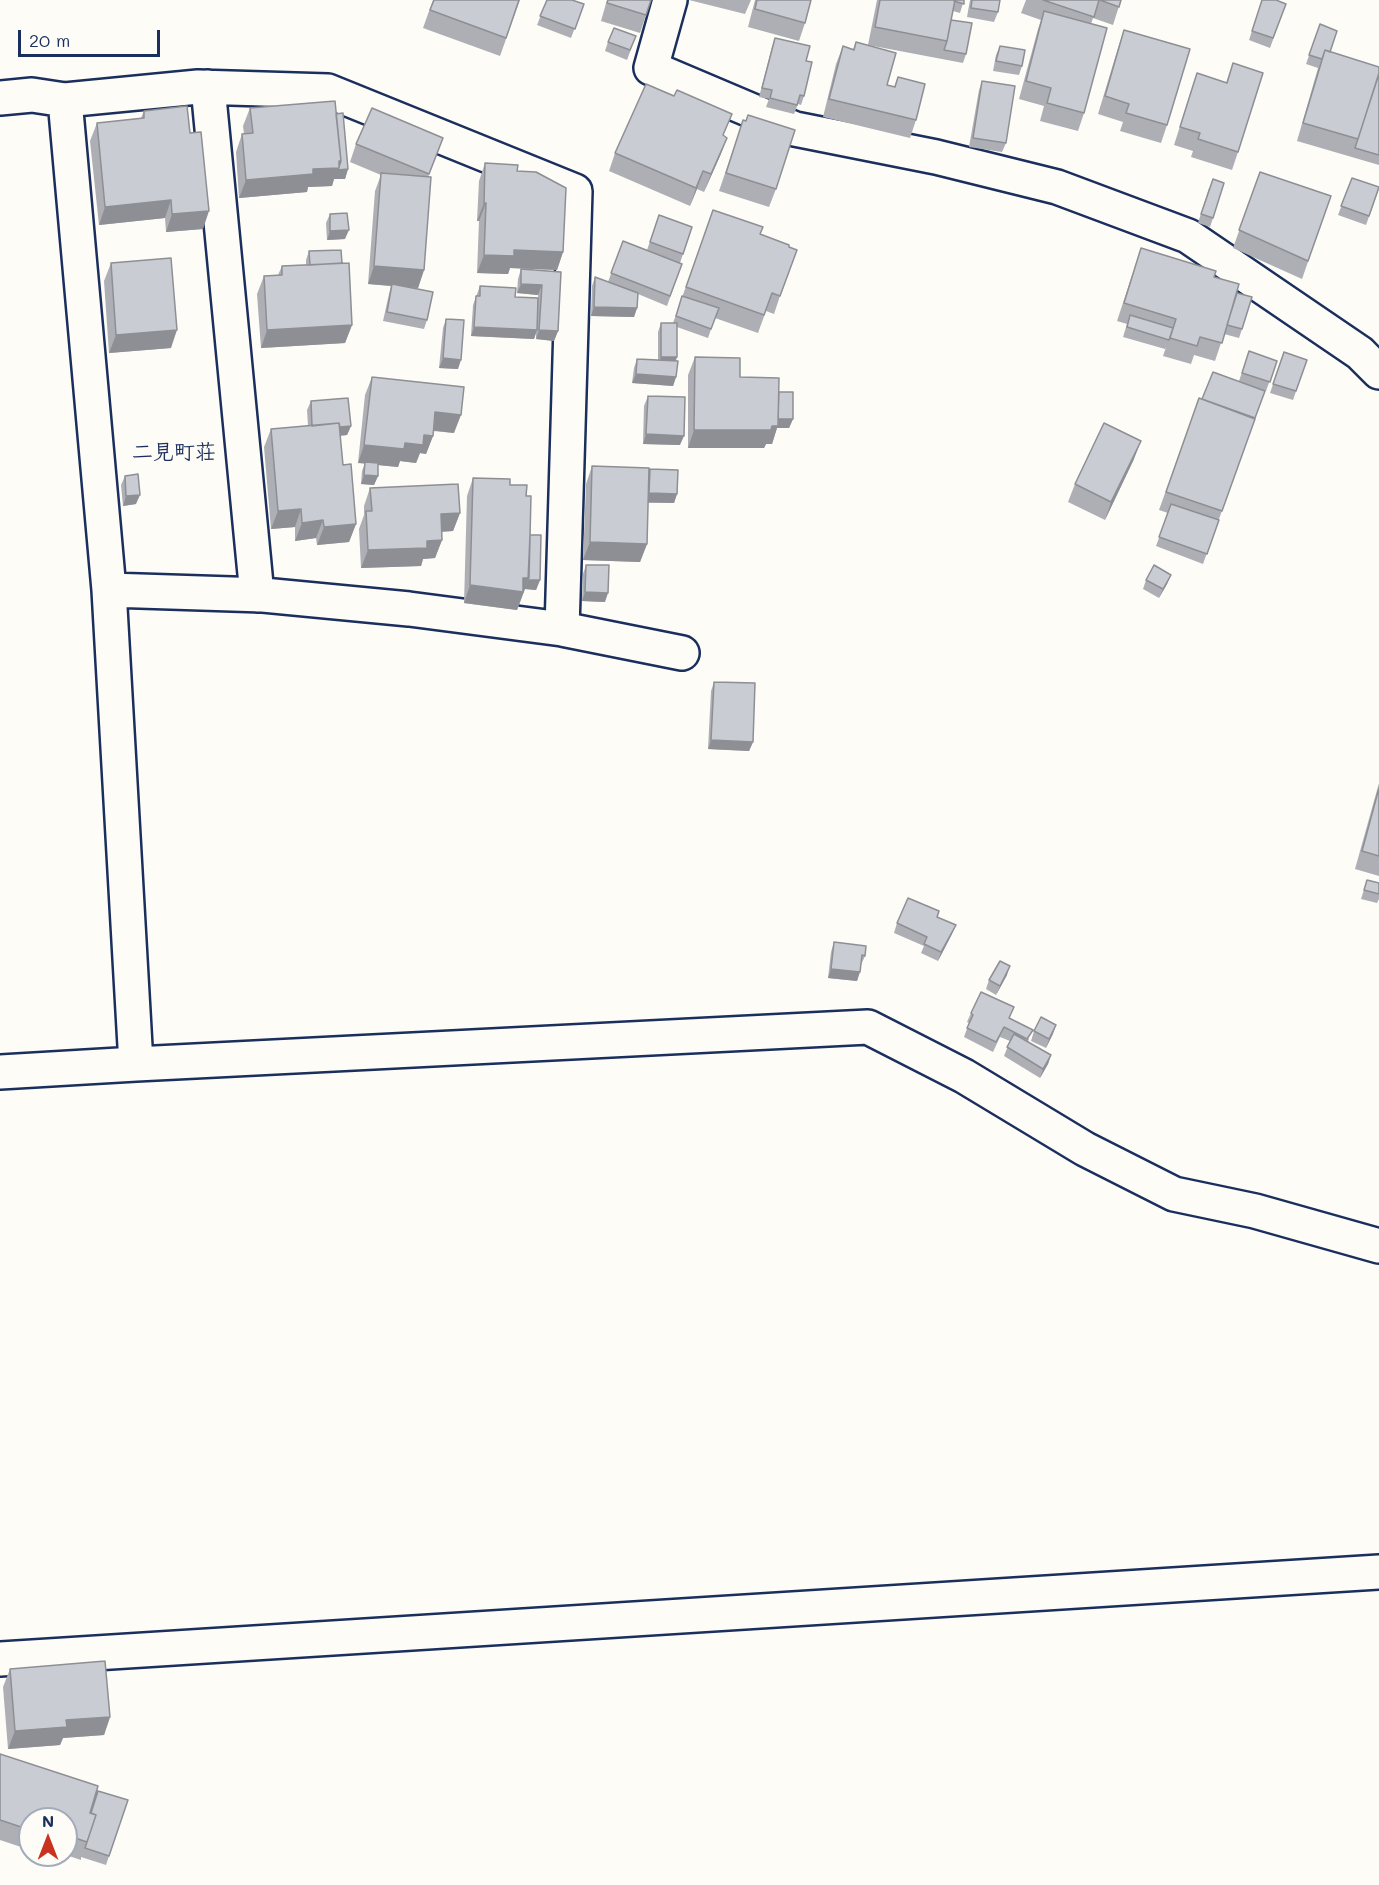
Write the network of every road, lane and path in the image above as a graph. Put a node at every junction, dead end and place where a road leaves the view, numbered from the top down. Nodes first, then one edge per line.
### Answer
1 (670, 0) edge
2 (208, 87) junction
3 (0, 98) edge
4 (65, 100) junction
5 (1379, 372) edge
6 (109, 590) junction
7 (257, 595) junction
8 (562, 629) junction
9 (682, 653) dead end
10 (136, 1064) junction
11 (0, 1072) edge
12 (1379, 1246) edge
13 (1379, 1572) edge
14 (0, 1659) edge

1 - 5 street
2 - 4 street
2 - 7 street
2 - 8 street
3 - 4 street
4 - 6 street
6 - 7 street
6 - 10 street
7 - 8 street
8 - 9 street
10 - 11 street
10 - 12 street
13 - 14 street

